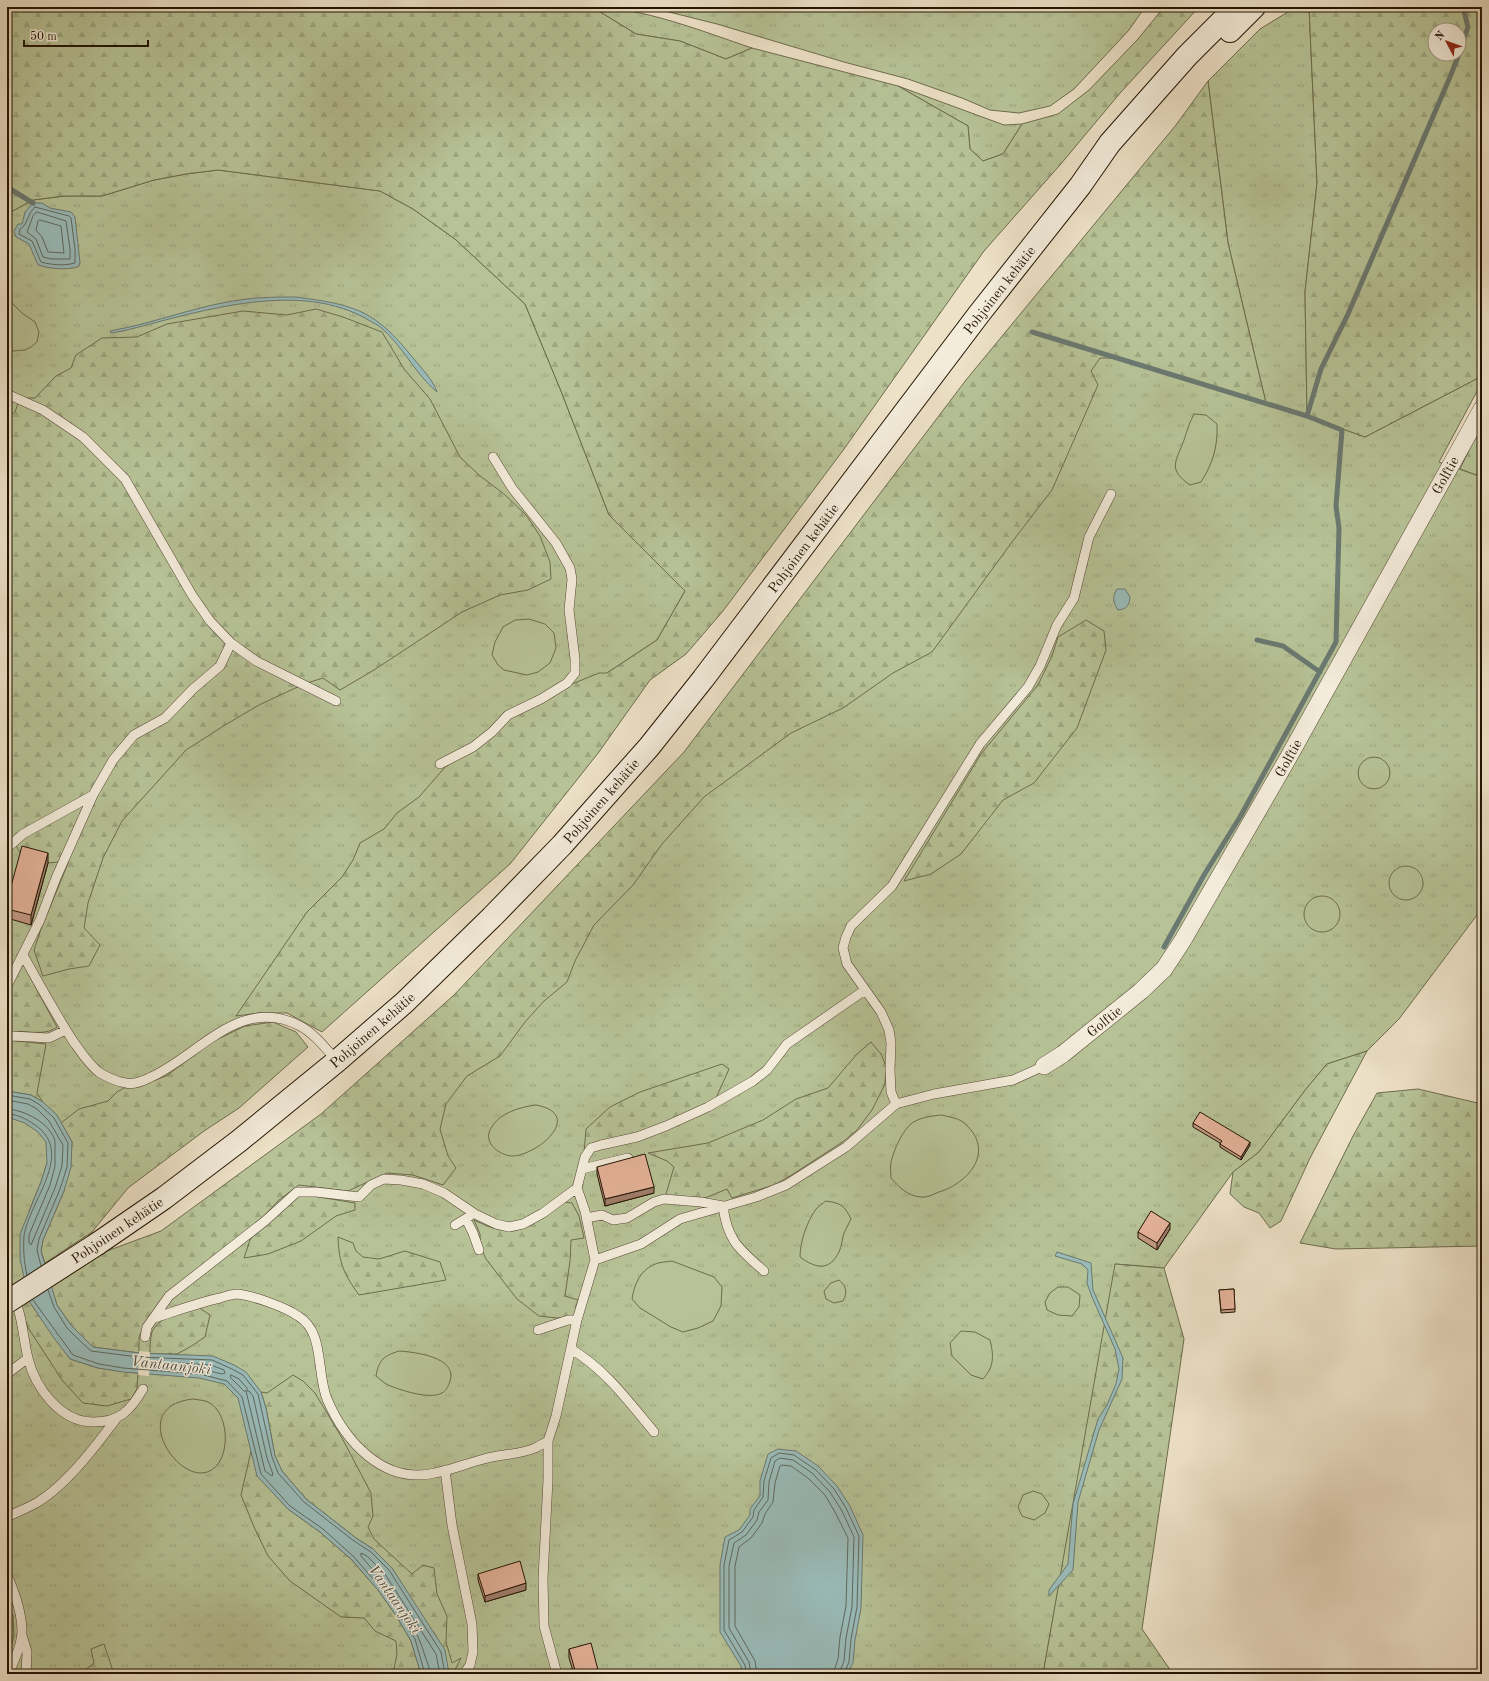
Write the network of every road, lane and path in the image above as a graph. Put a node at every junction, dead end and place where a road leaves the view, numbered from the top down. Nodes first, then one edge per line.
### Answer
1 (1236, 7) edge
2 (1254, 7) edge
3 (1080, 186) junction
4 (7, 394) edge
5 (1482, 409) edge
6 (493, 457) dead end
7 (1111, 494) dead end
8 (231, 643) junction
9 (336, 701) dead end
10 (440, 764) dead end
11 (93, 795) junction
12 (7, 848) edge
13 (23, 955) junction
14 (7, 986) edge
15 (865, 990) junction
16 (66, 1030) junction
17 (7, 1037) edge
18 (337, 1061) junction
19 (1044, 1066) joint
20 (896, 1104) junction
21 (628, 1158) edge
22 (582, 1169) junction
23 (577, 1188) junction
24 (722, 1206) junction
25 (475, 1214) junction
26 (586, 1218) junction
27 (466, 1219) junction
28 (455, 1226) dead end
29 (479, 1250) dead end
30 (595, 1260) junction
31 (764, 1271) dead end
32 (7, 1288) edge
33 (7, 1302) edge
34 (154, 1318) junction
35 (577, 1320) junction
36 (538, 1330) dead end
37 (145, 1337) dead end
38 (571, 1349) junction
39 (28, 1358) junction
40 (8, 1374) edge
41 (143, 1389) dead end
42 (116, 1419) junction
43 (654, 1432) dead end
44 (548, 1441) junction
45 (445, 1470) junction
46 (7, 1517) edge
47 (7, 1575) edge
48 (22, 1633) junction
49 (8, 1674) edge
50 (26, 1674) edge
51 (464, 1674) edge
52 (557, 1674) edge

1 - 3 main road, Pohjoinen kehätie
2 - 3 main road, Pohjoinen kehätie
3 - 18 main road, Pohjoinen kehätie
4 - 8 lane
5 - 19 street, Golftie
6 - 10 lane
7 - 15 lane
8 - 9 lane
8 - 11 lane
11 - 12 lane
11 - 13 lane
13 - 14 lane
13 - 16 lane
15 - 20 lane
15 - 22 lane
16 - 17 lane
16 - 18 lane
18 - 33 main road, Pohjoinen kehätie, bridge
19 - 20 lane
20 - 24 lane
21 - 22 lane
22 - 23 lane
23 - 25 lane
23 - 26 lane
24 - 26 lane
24 - 30 lane
24 - 31 lane
25 - 27 lane
25 - 34 lane
26 - 30 lane
27 - 28 lane
27 - 29 lane
30 - 35 lane
32 - 39 lane
34 - 37 lane
34 - 45 lane
35 - 36 lane
35 - 38 lane
38 - 43 lane
38 - 44 lane
39 - 40 lane
39 - 42 lane
41 - 42 lane
42 - 46 lane
44 - 45 lane
44 - 52 lane
45 - 51 lane
47 - 48 lane
48 - 49 lane
48 - 50 lane

